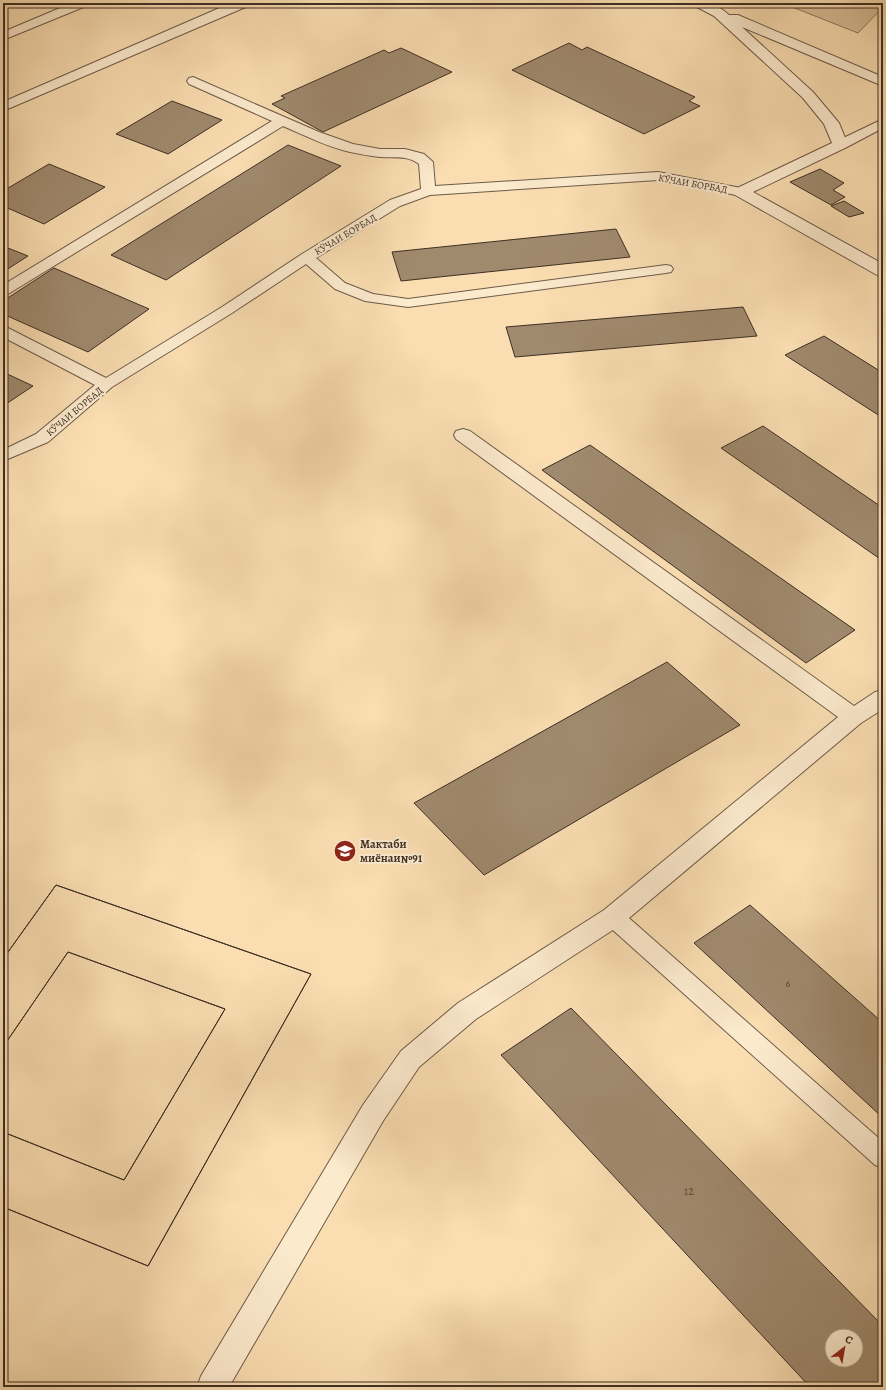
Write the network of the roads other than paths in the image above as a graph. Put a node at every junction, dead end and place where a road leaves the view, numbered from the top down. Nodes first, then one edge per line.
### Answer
1 (82, 3) edge
2 (243, 3) edge
3 (700, 3) edge
4 (719, 13) junction
5 (3, 36) edge
6 (193, 81) dead end
7 (883, 82) edge
8 (3, 107) edge
9 (282, 121) junction
10 (883, 123) edge
11 (840, 145) junction
12 (428, 191) junction
13 (741, 192) junction
14 (307, 257) junction
15 (666, 269) dead end
16 (883, 271) edge
17 (3, 292) edge
18 (3, 330) edge
19 (106, 384) junction
20 (463, 435) dead end
21 (3, 456) edge
22 (883, 698) edge
23 (853, 717) junction
24 (614, 917) junction
25 (883, 1157) edge
26 (212, 1387) edge

1 - 5 lane
2 - 8 street
3 - 4 street
4 - 7 street
4 - 11 street
6 - 9 lane
9 - 12 lane
9 - 17 lane
10 - 11 lane
11 - 13 street
12 - 13 lane, КӮЧАИ БОРБАД
12 - 14 lane, КӮЧАИ БОРБАД
13 - 16 street
14 - 15 lane
14 - 19 lane, КӮЧАИ БОРБАД
18 - 19 lane
19 - 21 lane, КӮЧАИ БОРБАД
20 - 23 street
22 - 23 street
23 - 24 street
24 - 25 lane
24 - 26 street

